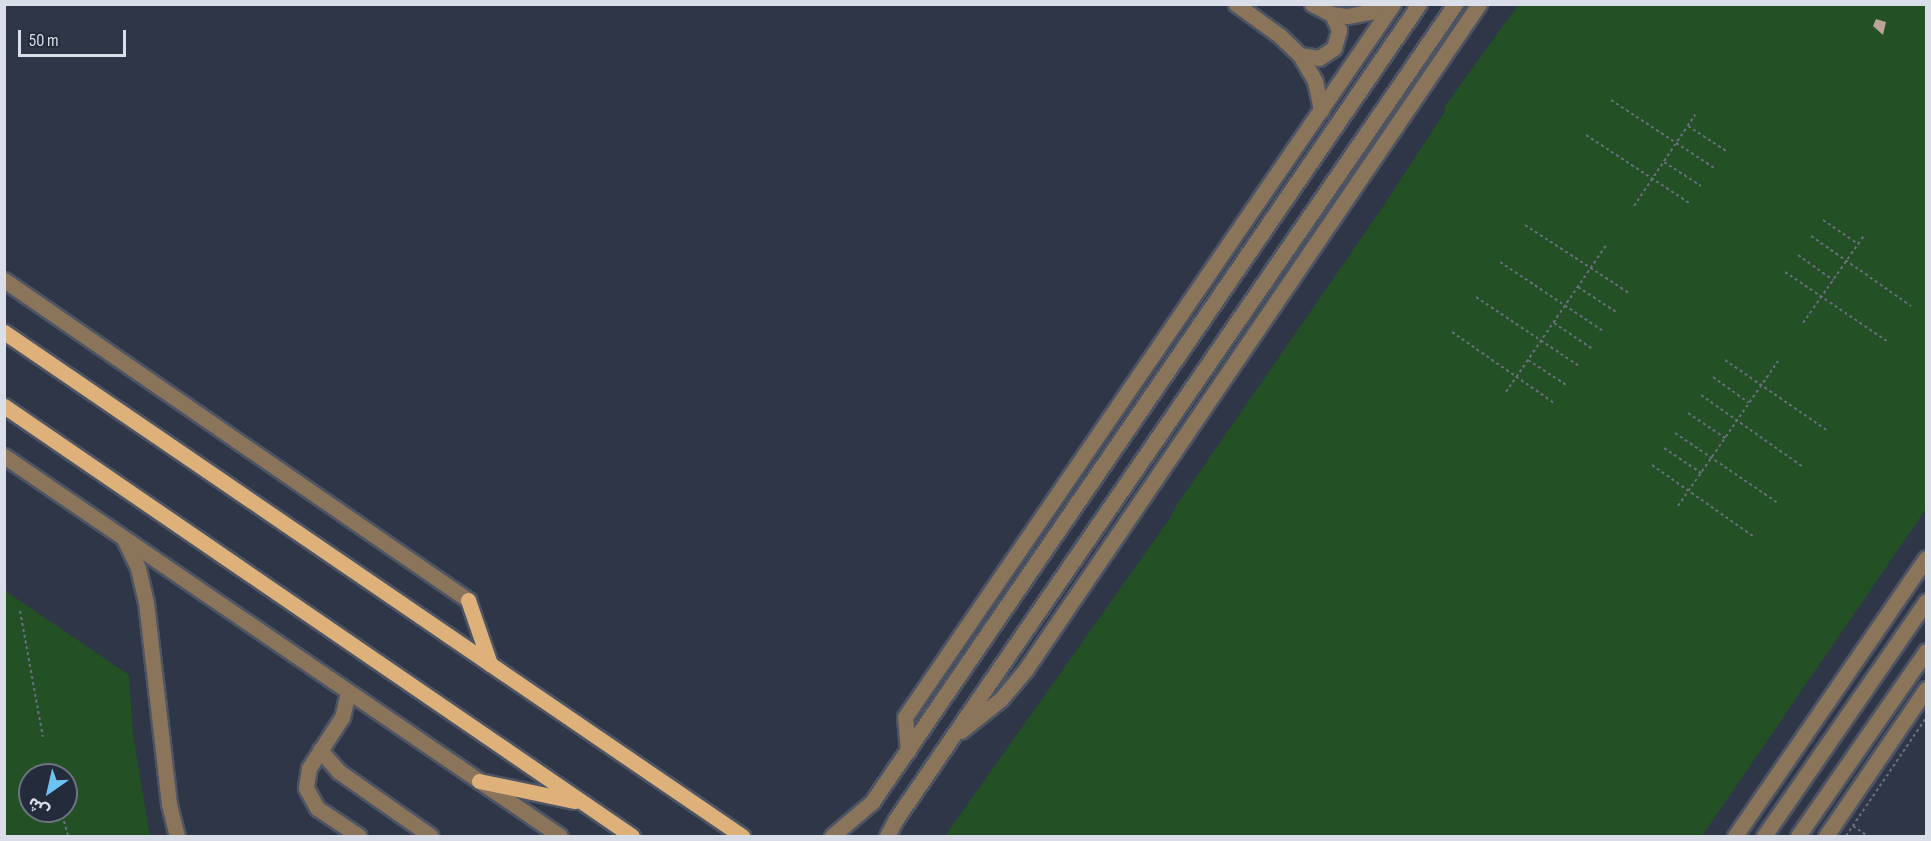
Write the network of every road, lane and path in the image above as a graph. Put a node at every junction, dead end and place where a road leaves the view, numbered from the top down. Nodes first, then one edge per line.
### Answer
1 (1236, 4) edge
2 (1312, 4) edge
3 (1391, 4) edge
4 (1419, 4) edge
5 (1455, 4) edge
6 (1479, 4) edge
7 (1332, 14) junction
8 (1300, 55) junction
9 (1611, 100) dead end
10 (1321, 110) junction
11 (1695, 115) dead end
12 (1688, 126) junction
13 (1586, 135) dead end
14 (1676, 143) junction
15 (1726, 151) dead end
16 (1664, 162) junction
17 (1714, 168) dead end
18 (1652, 179) junction
19 (1701, 186) dead end
20 (1689, 203) dead end
21 (1634, 206) dead end
22 (1823, 220) dead end
23 (1525, 225) dead end
24 (1865, 234) dead end
25 (1811, 236) dead end
26 (1607, 244) dead end
27 (1858, 244) junction
28 (1798, 255) dead end
29 (1500, 261) dead end
30 (1846, 261) junction
31 (1591, 268) junction
32 (1785, 272) dead end
33 (4, 280) edge
34 (1833, 280) junction
35 (1578, 286) junction
36 (1629, 293) dead end
37 (1476, 297) dead end
38 (1821, 297) junction
39 (1565, 305) junction
40 (1911, 306) dead end
41 (1616, 312) dead end
42 (1554, 322) junction
43 (1803, 323) dead end
44 (1603, 331) dead end
45 (4, 332) edge
46 (1452, 332) dead end
47 (1541, 341) junction
48 (1887, 341) dead end
49 (1162, 342) junction
50 (1591, 348) dead end
51 (1528, 360) junction
52 (1725, 360) dead end
53 (1778, 361) dead end
54 (1579, 366) dead end
55 (1167, 374) junction
56 (1516, 377) junction
57 (1713, 377) dead end
58 (1566, 385) dead end
59 (1761, 385) junction
60 (1506, 392) dead end
61 (1701, 395) dead end
62 (1554, 403) dead end
63 (1749, 403) junction
64 (4, 406) edge
65 (1688, 413) dead end
66 (1737, 420) junction
67 (1828, 431) dead end
68 (1675, 432) dead end
69 (1725, 438) junction
70 (1664, 448) dead end
71 (4, 456) edge
72 (1711, 458) junction
73 (1652, 465) dead end
74 (1803, 467) dead end
75 (1701, 473) junction
76 (1689, 491) junction
77 (1778, 503) dead end
78 (1678, 506) dead end
79 (123, 537) junction
80 (1754, 537) dead end
81 (1926, 558) edge
82 (468, 600) joint
83 (1926, 601) edge
84 (20, 611) dead end
85 (1926, 651) edge
86 (490, 664) junction
87 (1901, 688) junction
88 (348, 692) junction
89 (1923, 695) edge
90 (1926, 718) edge
91 (953, 736) junction
92 (43, 737) dead end
93 (320, 750) junction
94 (908, 751) junction
95 (479, 781) junction
96 (582, 802) junction
97 (1853, 826) junction
98 (835, 835) edge
99 (177, 837) edge
100 (359, 837) edge
101 (431, 837) edge
102 (560, 837) edge
103 (632, 837) edge
104 (742, 837) edge
105 (887, 837) edge
106 (1735, 837) edge
107 (1764, 837) edge
108 (1798, 837) edge
109 (1826, 837) edge
110 (1846, 837) edge
111 (1868, 837) edge

1 - 8 street
2 - 7 street
3 - 7 street
3 - 10 street
4 - 55 street
5 - 91 street
6 - 91 street
7 - 8 street
8 - 10 street
9 - 14 path
10 - 49 street
11 - 12 path
12 - 14 path
12 - 15 path
13 - 18 path
14 - 16 path
14 - 17 path
16 - 18 path
16 - 19 path
18 - 20 path
18 - 21 path
22 - 27 path
23 - 31 path
24 - 27 path
25 - 30 path
26 - 31 path
27 - 30 path
28 - 34 path
29 - 39 path
30 - 34 path
30 - 40 path
31 - 35 path
31 - 36 path
32 - 38 path
33 - 82 street
34 - 38 path
35 - 39 path
35 - 41 path
37 - 47 path
38 - 43 path
38 - 48 path
39 - 42 path
39 - 44 path
42 - 47 path
42 - 50 path
45 - 86 main road
46 - 56 path
47 - 51 path
47 - 54 path
49 - 55 street
49 - 94 street
51 - 56 path
51 - 58 path
52 - 59 path
53 - 59 path
55 - 94 street
56 - 60 path
56 - 62 path
57 - 63 path
59 - 63 path
59 - 67 path
61 - 66 path
63 - 66 path
64 - 96 main road
65 - 69 path
66 - 69 path
66 - 74 path
68 - 72 path
69 - 72 path
70 - 75 path
71 - 79 street
72 - 75 path
72 - 77 path
73 - 76 path
75 - 76 path
76 - 78 path
76 - 80 path
79 - 88 street
79 - 99 street
81 - 106 street
82 - 86 main road
83 - 107 street
84 - 92 path
85 - 87 street
86 - 104 main road
87 - 89 street
87 - 108 street
88 - 93 street
88 - 95 street
89 - 109 street
90 - 97 path
91 - 105 street
93 - 100 street
93 - 101 street
94 - 98 street
95 - 96 main road
95 - 102 street
96 - 103 main road
97 - 110 path
97 - 111 path

